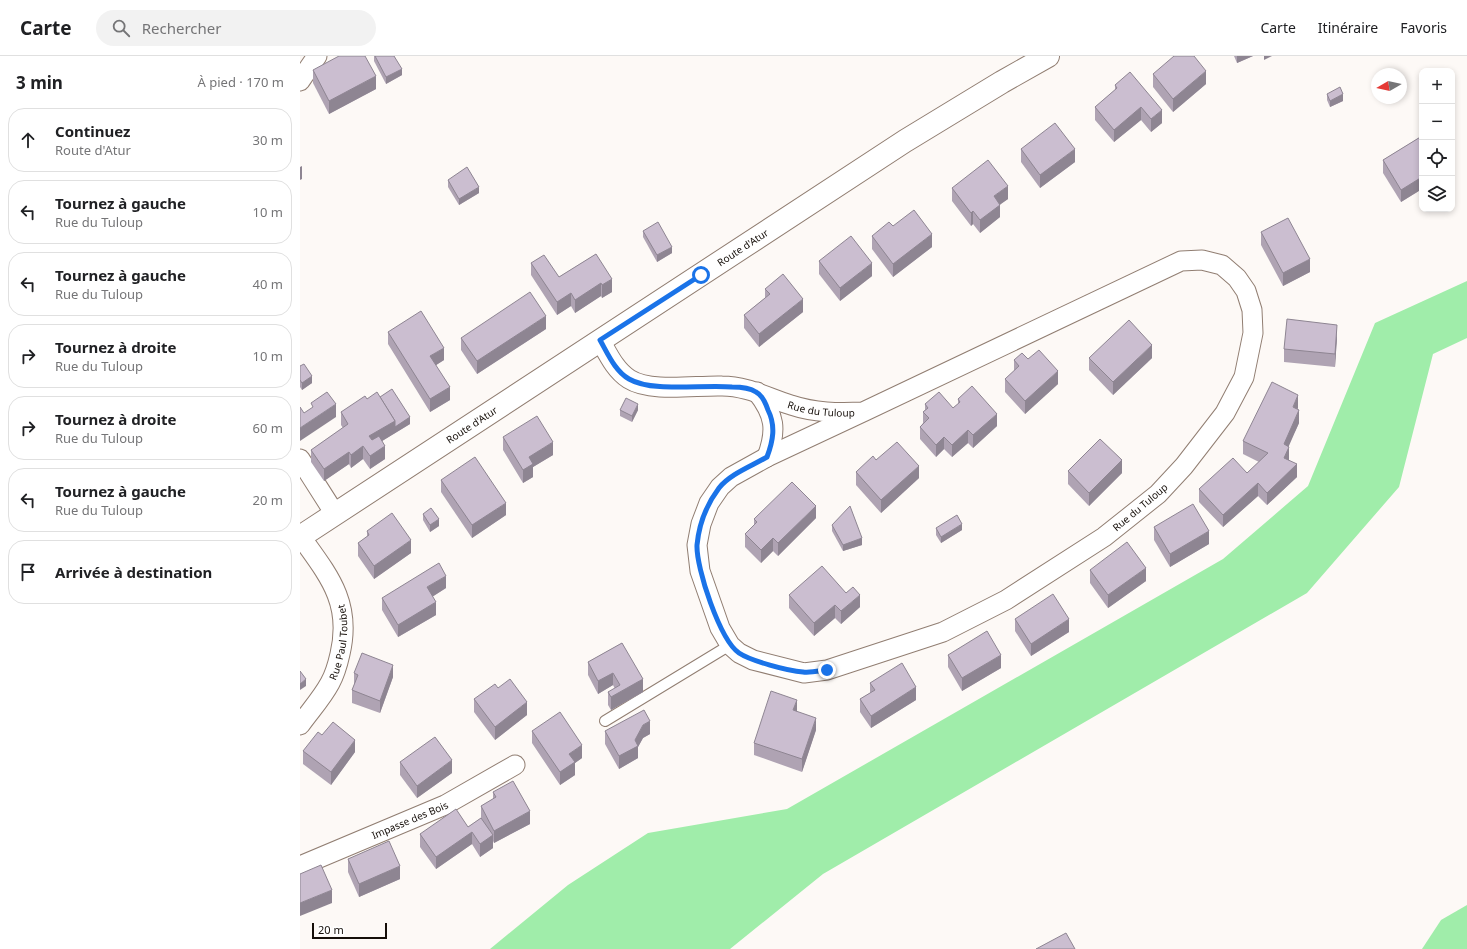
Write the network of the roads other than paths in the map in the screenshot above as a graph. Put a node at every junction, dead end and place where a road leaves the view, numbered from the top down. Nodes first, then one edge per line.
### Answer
1 (317, 56) edge
2 (1048, 56) edge
3 (300, 82) edge
4 (600, 340) junction
5 (757, 392) junction
6 (863, 412) junction
7 (767, 457) junction
8 (300, 459) edge
9 (335, 514) junction
10 (301, 537) edge
11 (730, 645) junction
12 (304, 717) edge
13 (605, 721) dead end
14 (515, 765) dead end
15 (300, 866) edge

1 - 3 street
2 - 4 main road, Route d'Atur
4 - 5 street, Rue du Tuloup
4 - 9 main road, Route d'Atur
5 - 6 street, Rue du Tuloup
5 - 7 street
6 - 7 street, Rue du Tuloup
6 - 11 street, Rue du Tuloup
7 - 11 street, Rue du Tuloup
8 - 9 street
9 - 10 main road, Route d'Atur
10 - 12 street, Rue Paul Toubet
11 - 13 lane
14 - 15 street, Impasse des Bois

